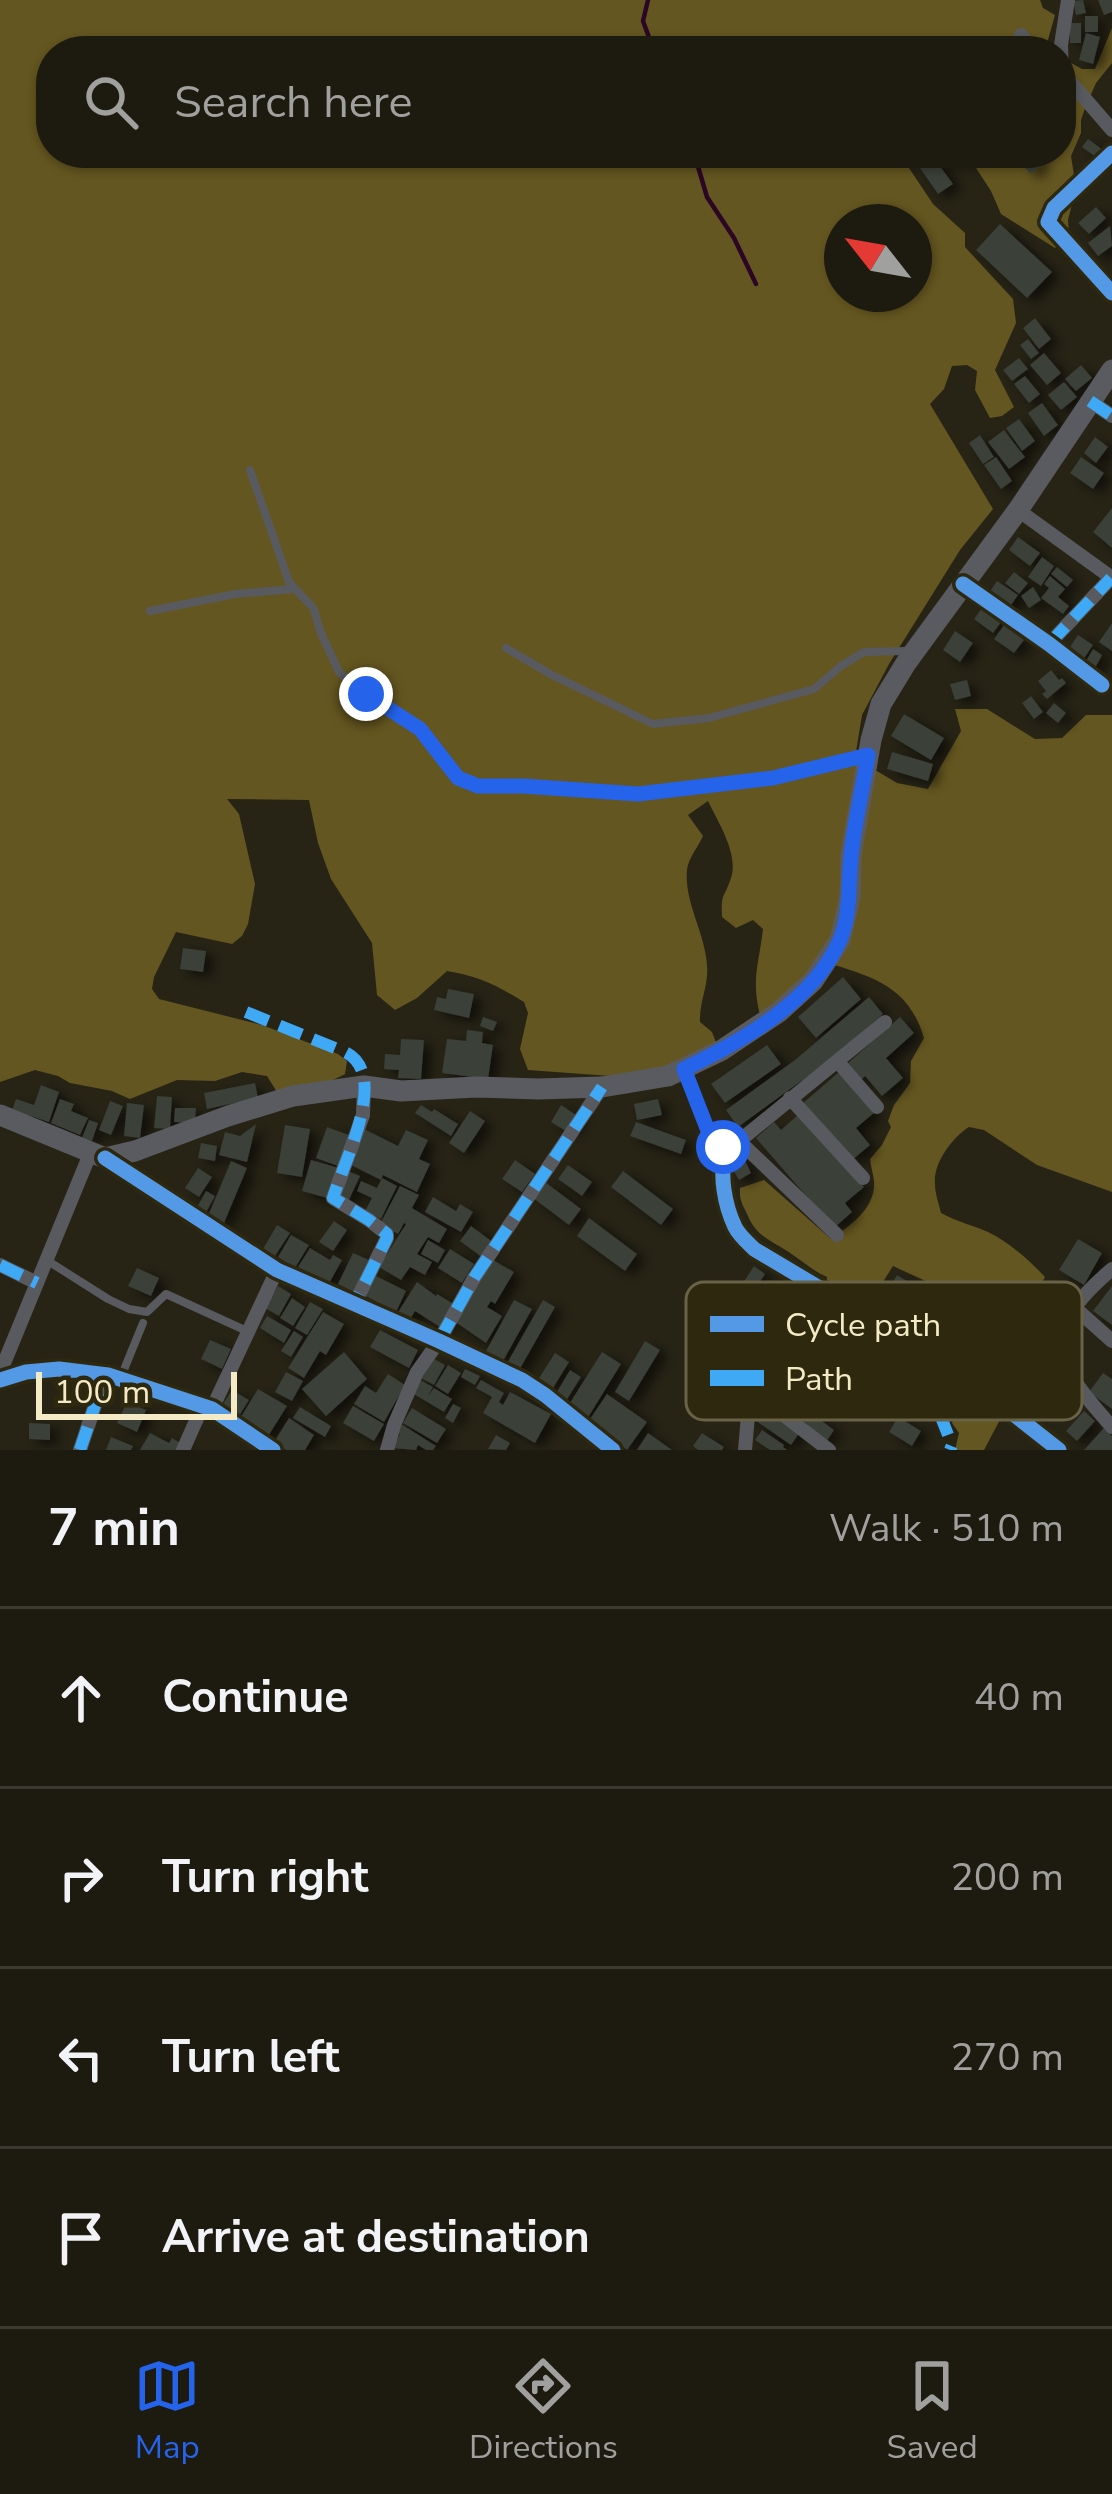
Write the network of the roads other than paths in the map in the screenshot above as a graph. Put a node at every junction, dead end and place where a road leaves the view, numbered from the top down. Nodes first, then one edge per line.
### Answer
1 (1068, 0) edge
2 (1062, 36) edge
3 (1076, 88) edge
4 (1112, 130) edge
5 (1112, 153) edge
6 (1112, 293) edge
7 (1112, 370) edge
8 (1090, 401) junction
9 (1112, 416) edge
10 (250, 470) dead end
11 (1018, 510) junction
12 (1109, 571) edge
13 (963, 584) junction
14 (294, 589) junction
15 (150, 610) dead end
16 (1049, 644) junction
17 (506, 649) dead end
18 (915, 651) junction
19 (1102, 685) dead end
20 (868, 755) junction
21 (885, 1022) dead end
22 (838, 1062) junction
23 (684, 1069) junction
24 (364, 1086) junction
25 (602, 1088) junction
26 (790, 1098) junction
27 (877, 1107) dead end
28 (0, 1115) edge
29 (733, 1146) junction
30 (97, 1156) junction
31 (131, 1162) junction
32 (863, 1178) dead end
33 (837, 1235) dead end
34 (47, 1260) junction
35 (0, 1265) edge
36 (1112, 1269) edge
37 (277, 1270) junction
38 (809, 1282) edge
39 (37, 1283) junction
40 (1082, 1297) edge
41 (355, 1304) junction
42 (1082, 1314) edge
43 (143, 1323) dead end
44 (249, 1332) junction
45 (440, 1341) junction
46 (1112, 1341) edge
47 (0, 1377) edge
48 (112, 1377) junction
49 (1082, 1393) edge
50 (208, 1407) junction
51 (746, 1420) edge
52 (790, 1420) edge
53 (1021, 1420) edge
54 (1112, 1426) edge
55 (80, 1450) edge
56 (183, 1450) edge
57 (273, 1450) edge
58 (387, 1450) edge
59 (613, 1450) edge
60 (745, 1450) edge
61 (829, 1450) edge
62 (1059, 1450) edge

1 - 2 street
3 - 4 street
5 - 6 street
7 - 8 main road
8 - 9 street
8 - 11 main road
10 - 14 lane
11 - 12 street
11 - 13 main road
12 - 16 street
13 - 16 street
13 - 18 main road
14 - 15 lane
14 - 20 lane
16 - 19 street
17 - 18 lane
18 - 20 main road
20 - 23 main road
21 - 22 street
22 - 26 street
22 - 27 street
23 - 25 main road
23 - 29 street
24 - 25 main road
24 - 31 main road
24 - 41 street
25 - 45 street
26 - 29 street
26 - 32 street
28 - 30 main road
29 - 33 street
29 - 38 street
30 - 31 main road
30 - 34 street
31 - 37 street
34 - 39 street
34 - 44 lane
35 - 39 street
36 - 40 street
37 - 41 street
37 - 44 street
39 - 47 street
41 - 45 street
42 - 46 street
43 - 48 lane
44 - 50 street
45 - 58 street
45 - 59 street
47 - 48 street
48 - 50 street
48 - 55 street
49 - 54 street
50 - 56 street
50 - 57 street
51 - 60 street
52 - 61 street
53 - 62 street

